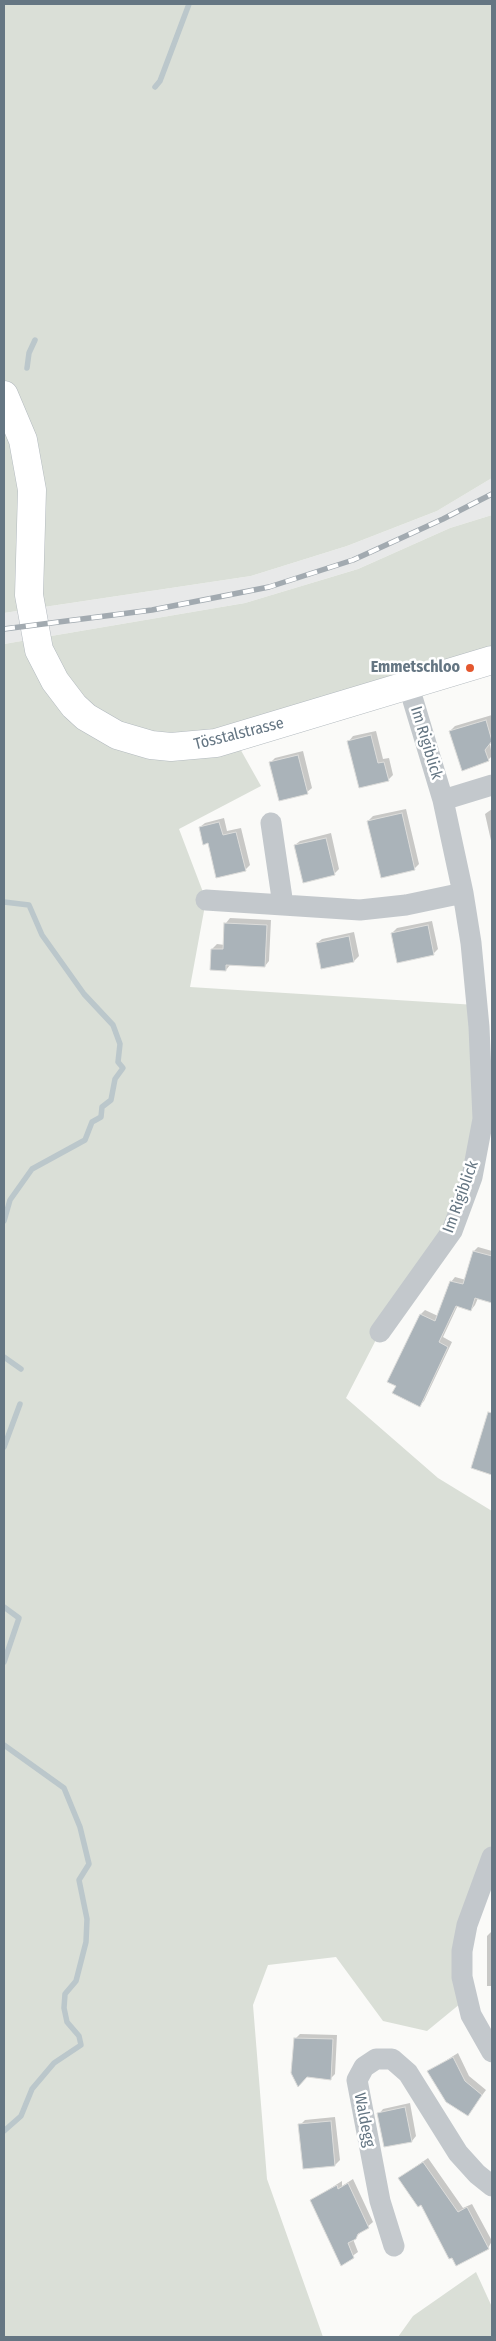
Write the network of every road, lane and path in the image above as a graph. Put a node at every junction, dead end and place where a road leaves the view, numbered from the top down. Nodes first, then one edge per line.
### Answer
1 (4, 395) edge
2 (492, 660) edge
3 (409, 687) junction
4 (492, 785) edge
5 (443, 800) junction
6 (271, 823) dead end
7 (464, 893) junction
8 (206, 900) dead end
9 (283, 904) junction
10 (380, 1332) dead end
11 (492, 1857) edge
12 (492, 2052) edge
13 (492, 2186) edge
14 (394, 2246) dead end

1 - 3 main road, Tösstalstrasse
2 - 3 main road, Tösstalstrasse
3 - 5 street, Im Rigiblick
4 - 5 street, Im Rigiblick
5 - 7 street, Im Rigiblick
6 - 9 street
7 - 9 street
7 - 10 street, Im Rigiblick
8 - 9 street
11 - 12 street
13 - 14 street, Waldegg

